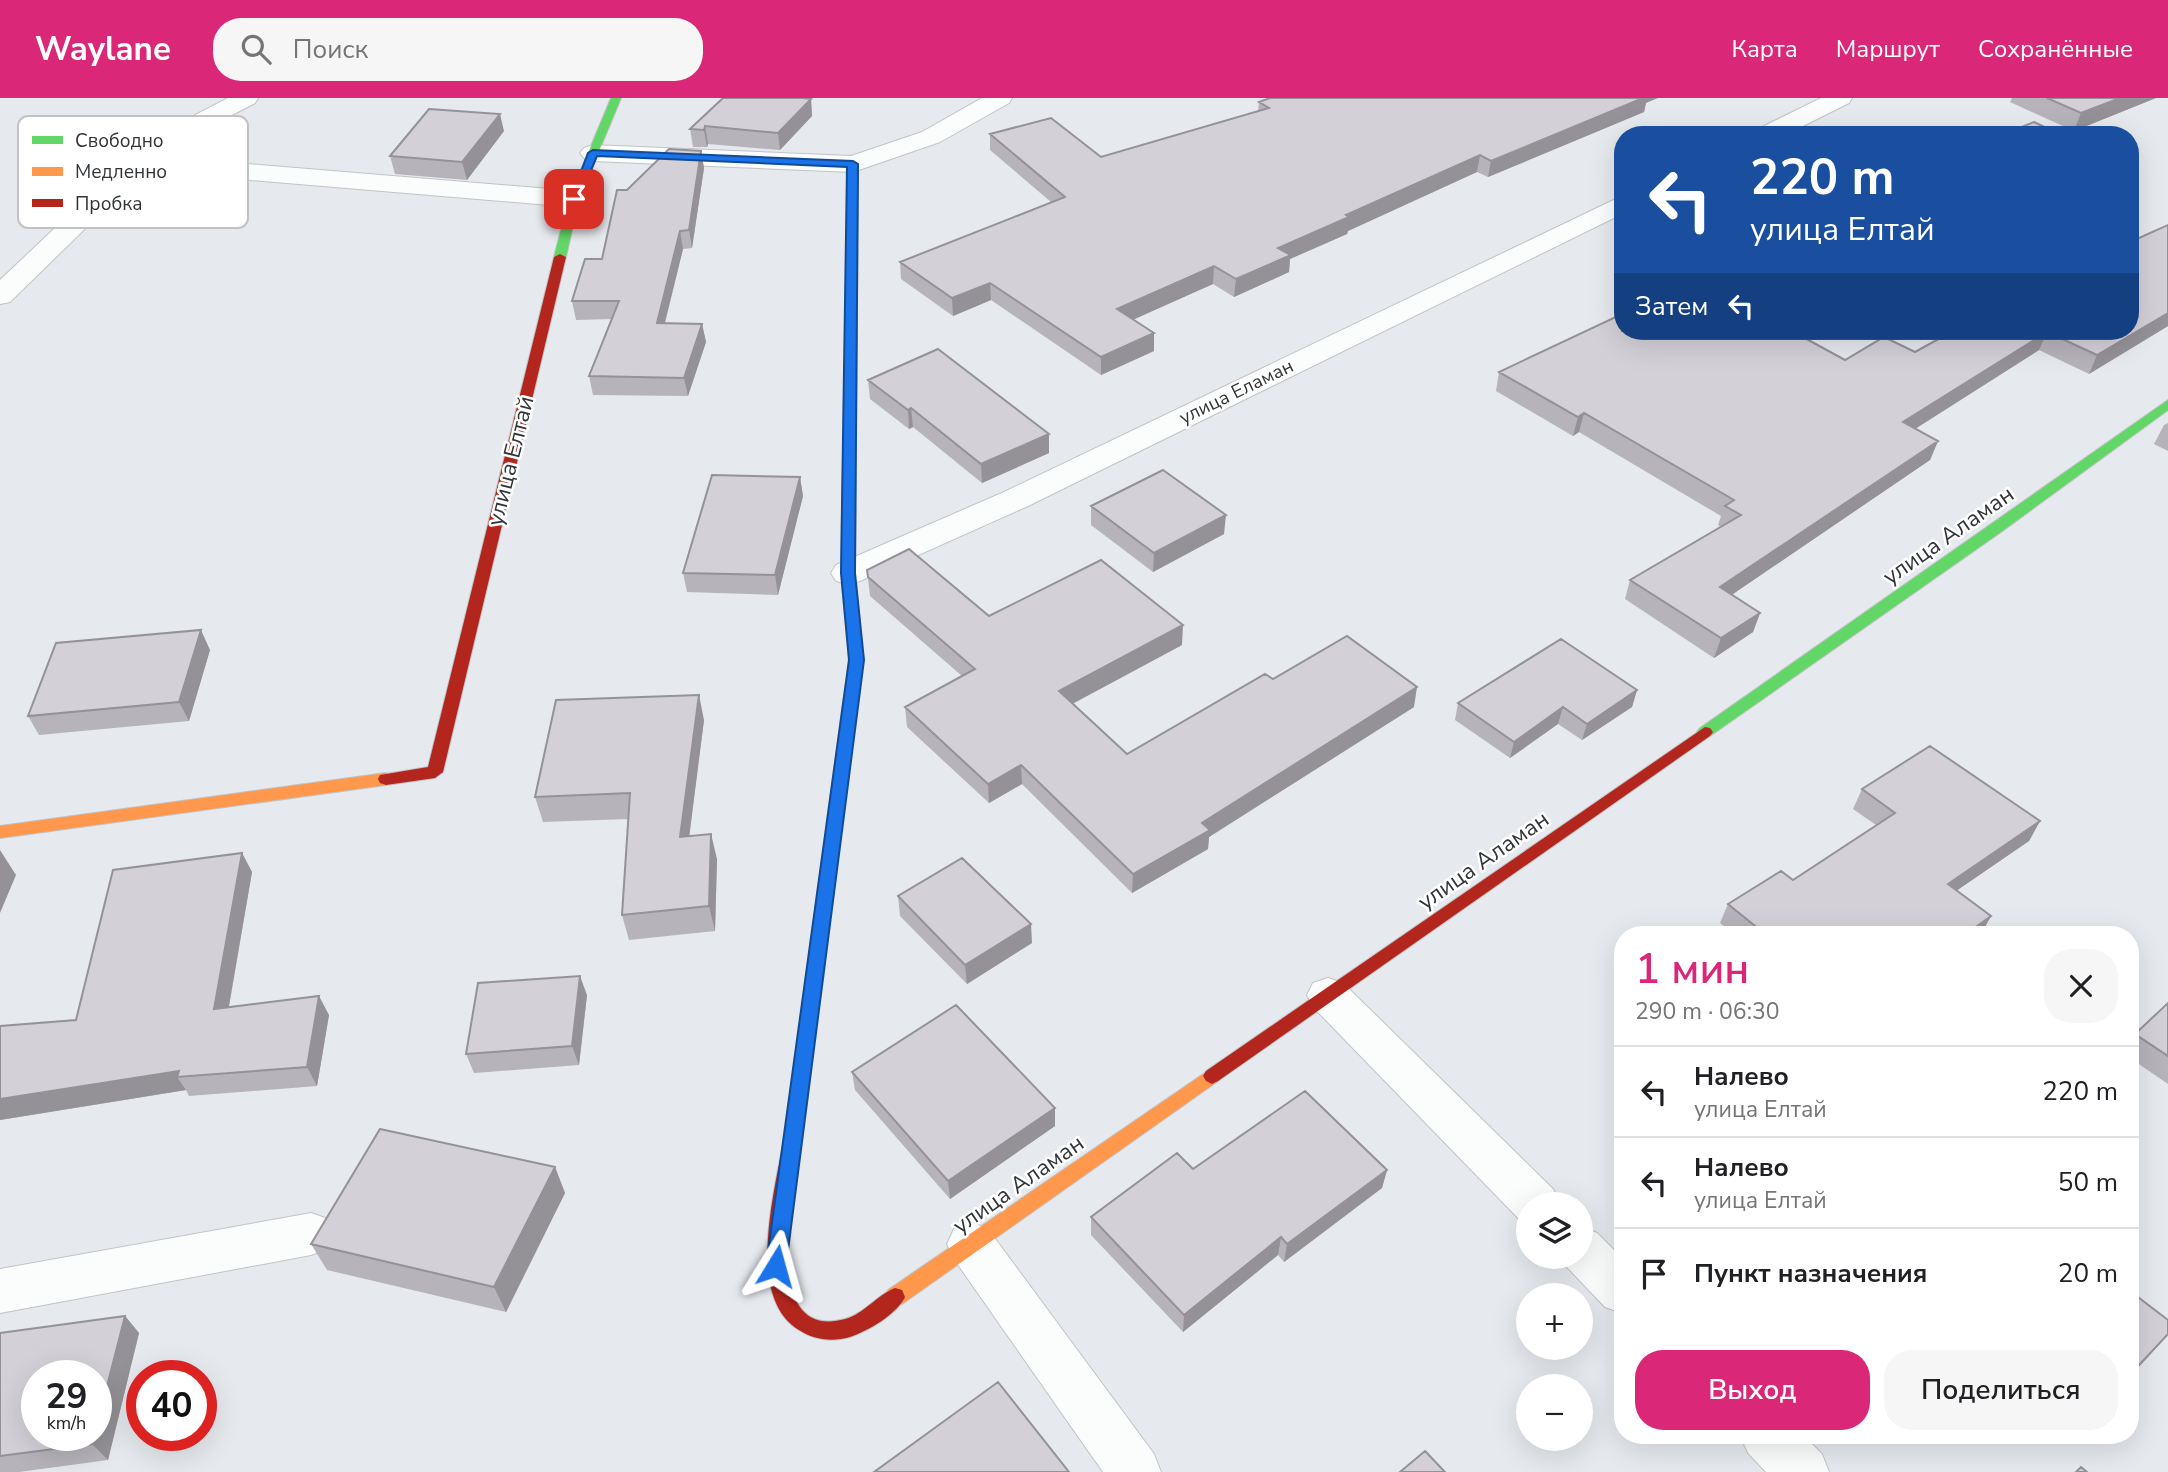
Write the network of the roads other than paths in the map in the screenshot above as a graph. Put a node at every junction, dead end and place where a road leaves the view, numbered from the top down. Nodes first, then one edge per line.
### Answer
1 (246, 98) edge
2 (616, 98) edge
3 (1000, 98) edge
4 (1840, 98) edge
5 (211, 116) edge
6 (1783, 126) edge
7 (593, 153) junction
8 (853, 164) junction
9 (248, 172) edge
10 (574, 199) junction
11 (1614, 208) edge
12 (71, 228) edge
13 (0, 296) edge
14 (2168, 404) edge
15 (848, 573) junction
16 (0, 832) edge
17 (1328, 995) junction
18 (1524, 1192) edge
19 (311, 1234) dead end
20 (971, 1244) junction
21 (1593, 1261) edge
22 (1614, 1282) edge
23 (0, 1291) edge
24 (1775, 1444) edge
25 (1135, 1472) edge
26 (1803, 1472) edge

1 - 5 street
2 - 7 street, улица Елтай
3 - 8 street
4 - 6 street
7 - 8 street
7 - 10 street, улица Елтай
8 - 15 street
9 - 10 street
10 - 16 street, улица Елтай
11 - 15 street, улица Еламан
12 - 13 street
14 - 17 street, улица Аламан
15 - 20 street, улица Аламан
17 - 18 street
17 - 20 street, улица Аламан
19 - 23 street
20 - 25 street
21 - 22 street
24 - 26 street

